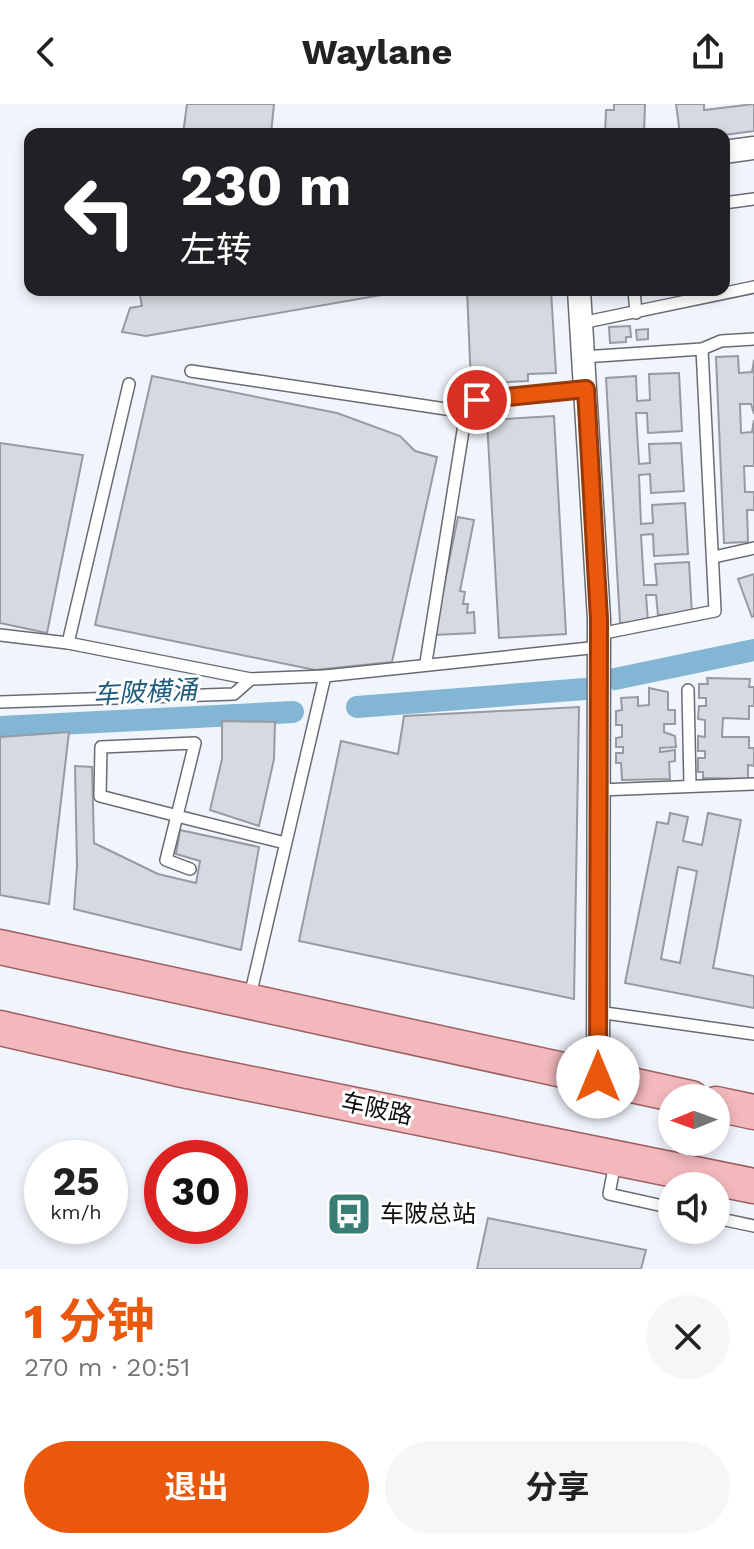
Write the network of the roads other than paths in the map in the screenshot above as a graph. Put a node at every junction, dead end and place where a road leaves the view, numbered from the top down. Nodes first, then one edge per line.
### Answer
1 (754, 148) edge
2 (730, 151) edge
3 (754, 199) edge
4 (730, 202) edge
5 (754, 287) edge
6 (730, 291) edge
7 (579, 296) edge
8 (635, 296) edge
9 (704, 296) edge
10 (636, 313) junction
11 (581, 323) junction
12 (754, 339) edge
13 (702, 349) junction
14 (583, 357) junction
15 (191, 371) dead end
16 (129, 384) dead end
17 (586, 389) junction
18 (466, 412) junction
19 (754, 548) edge
20 (714, 557) junction
21 (0, 635) edge
22 (599, 640) junction
23 (68, 643) junction
24 (426, 662) junction
25 (325, 676) junction
26 (251, 679) junction
27 (688, 690) dead end
28 (0, 702) edge
29 (754, 784) edge
30 (690, 785) junction
31 (599, 790) junction
32 (178, 816) junction
33 (285, 843) junction
34 (190, 869) dead end
35 (0, 947) edge
36 (249, 1000) junction
37 (598, 1012) junction
38 (0, 1028) edge
39 (754, 1034) edge
40 (598, 1077) junction
41 (658, 1091) edge
42 (730, 1107) edge
43 (754, 1112) edge
44 (616, 1158) junction
45 (754, 1186) edge
46 (658, 1205) edge
47 (730, 1221) edge
48 (754, 1226) edge

1 - 2 street
3 - 4 lane
5 - 6 lane
7 - 11 street
8 - 10 lane
9 - 10 lane
10 - 11 lane
11 - 14 street
12 - 13 lane
13 - 14 lane
13 - 20 lane
14 - 17 street
15 - 18 lane
16 - 23 lane
17 - 18 lane
17 - 22 street
18 - 24 lane
19 - 20 lane
20 - 22 lane
21 - 23 lane
22 - 24 lane
22 - 31 street
23 - 26 lane
24 - 25 lane
25 - 26 lane
25 - 33 lane
26 - 28 lane
27 - 30 lane
29 - 30 lane
30 - 31 lane
31 - 37 street
32 - 32 lane
32 - 33 lane
32 - 34 lane
33 - 36 lane
35 - 36 main road
36 - 40 main road
37 - 39 lane
37 - 40 street
38 - 44 main road, 车陂路
40 - 41 main road
42 - 43 main road
44 - 45 main road, 车陂路
44 - 46 lane
47 - 48 lane

